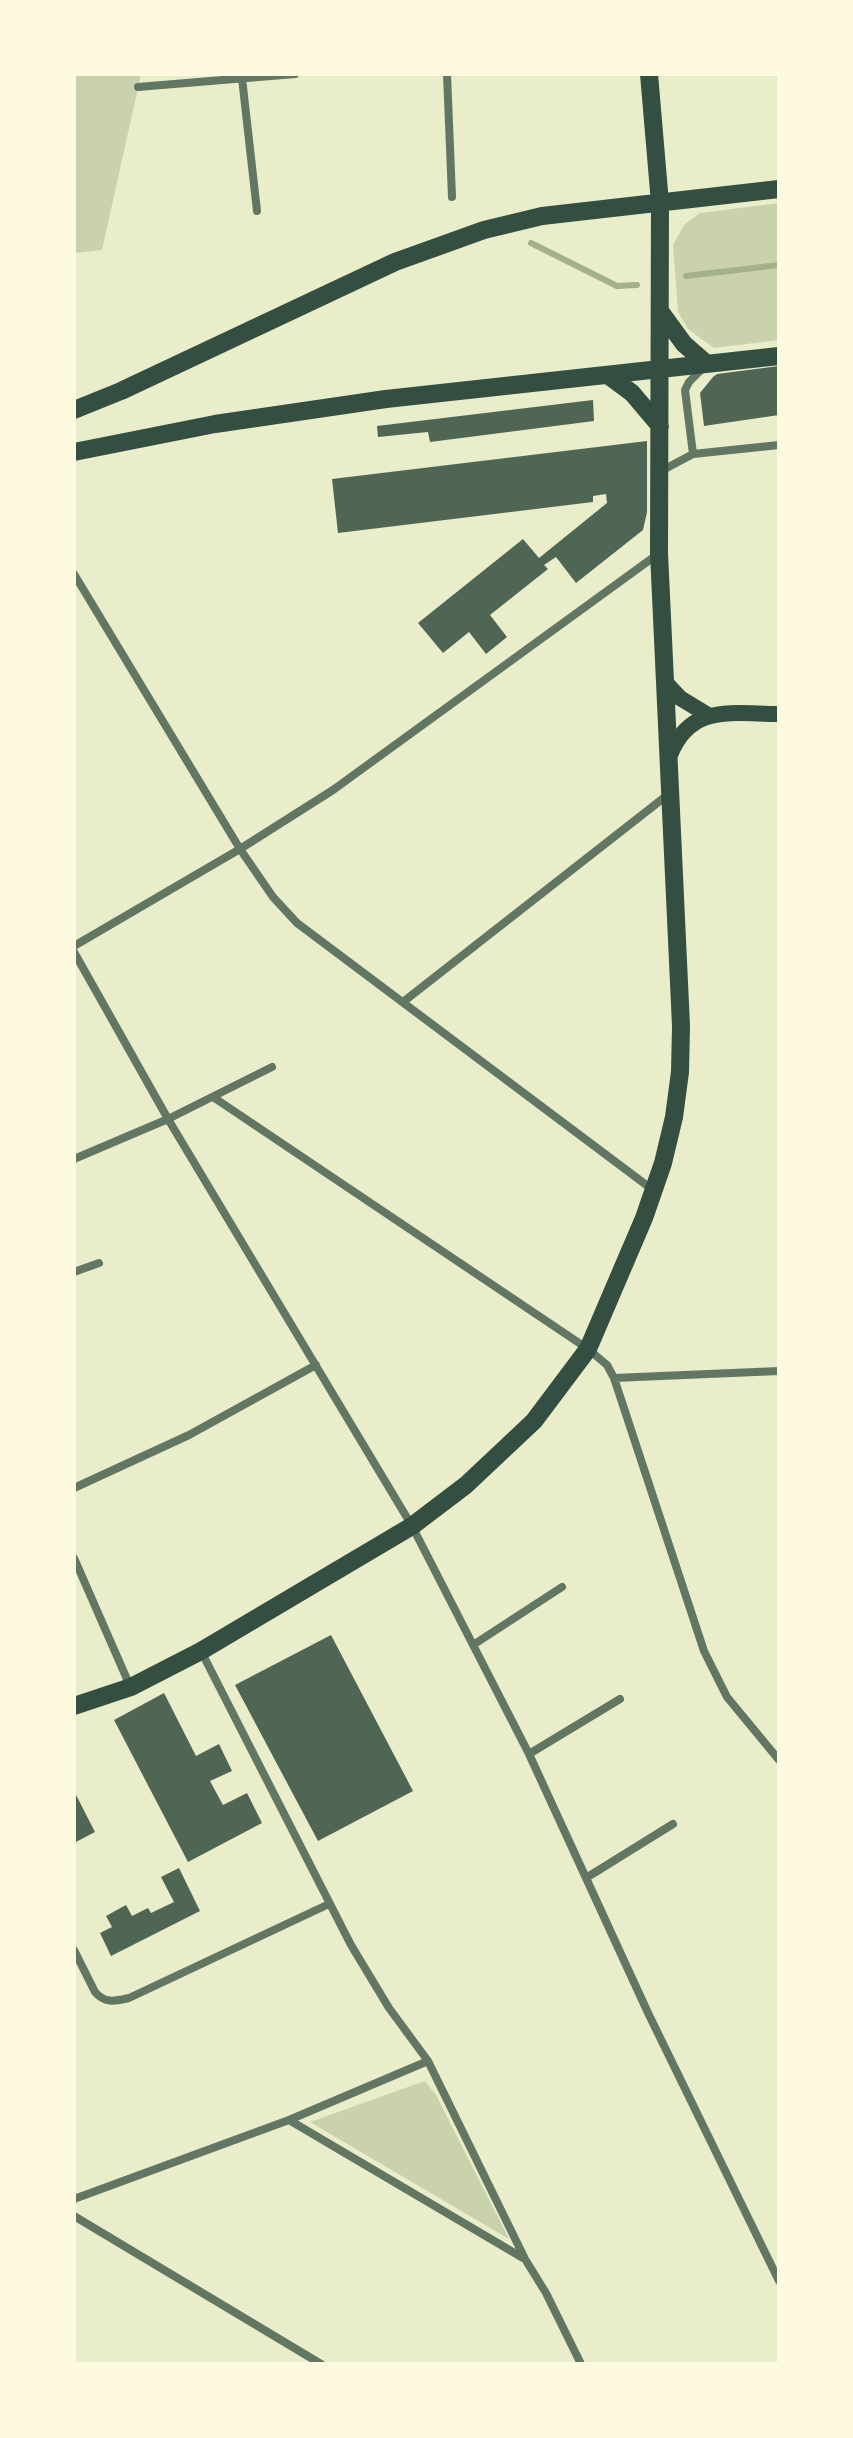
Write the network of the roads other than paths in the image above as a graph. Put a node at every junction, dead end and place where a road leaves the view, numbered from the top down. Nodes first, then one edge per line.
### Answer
1 (295, 74) edge
2 (447, 74) edge
3 (649, 74) edge
4 (242, 78) junction
5 (138, 87) dead end
6 (779, 189) edge
7 (452, 197) dead end
8 (660, 203) junction
9 (257, 211) dead end
10 (660, 311) junction
11 (779, 356) edge
12 (707, 364) junction
13 (660, 369) junction
14 (609, 376) junction
15 (74, 410) edge
16 (660, 426) junction
17 (779, 445) edge
18 (74, 452) edge
19 (693, 454) junction
20 (659, 472) junction
21 (659, 553) junction
22 (74, 574) edge
23 (77, 585) edge
24 (665, 682) junction
25 (779, 714) edge
26 (708, 715) junction
27 (670, 755) junction
28 (671, 791) junction
29 (240, 849) junction
30 (74, 949) edge
31 (403, 1002) junction
32 (272, 1067) dead end
33 (213, 1097) junction
34 (168, 1119) junction
35 (74, 1159) edge
36 (653, 1191) junction
37 (99, 1263) dead end
38 (74, 1272) edge
39 (588, 1349) junction
40 (316, 1365) junction
41 (779, 1371) edge
42 (614, 1378) junction
43 (74, 1488) edge
44 (412, 1526) junction
45 (74, 1558) edge
46 (562, 1587) dead end
47 (473, 1645) junction
48 (201, 1651) junction
49 (131, 1687) junction
50 (620, 1699) dead end
51 (74, 1706) edge
52 (529, 1754) junction
53 (778, 1758) edge
54 (673, 1824) dead end
55 (586, 1878) junction
56 (329, 1904) junction
57 (74, 1950) edge
58 (428, 2061) junction
59 (289, 2120) junction
60 (74, 2199) edge
61 (74, 2216) edge
62 (525, 2259) junction
63 (779, 2281) edge
64 (321, 2364) edge
65 (581, 2364) edge

1 - 4 street
2 - 7 street
3 - 8 main road
4 - 5 street
4 - 9 street
6 - 8 main road
8 - 10 main road
8 - 15 main road
10 - 12 main road
10 - 13 main road
11 - 12 main road
12 - 13 main road
12 - 19 street
13 - 14 main road
13 - 16 main road
14 - 16 main road
14 - 18 main road
16 - 20 main road
17 - 19 street
19 - 20 street
20 - 21 main road
21 - 24 main road
21 - 29 street
22 - 23 street
23 - 29 street
24 - 26 main road
24 - 27 main road
25 - 26 main road
26 - 27 main road
27 - 28 main road
28 - 31 street
28 - 36 main road
29 - 30 street
29 - 31 street
30 - 34 street
31 - 36 street
32 - 33 street
33 - 34 street
33 - 39 street
34 - 35 street
34 - 40 street
36 - 39 main road
37 - 38 street
39 - 42 street
39 - 44 main road
40 - 43 street
40 - 44 street
41 - 42 street
42 - 53 street
44 - 47 street
44 - 48 main road
45 - 49 street
46 - 47 street
47 - 52 street
48 - 49 main road
48 - 56 street
49 - 51 main road
50 - 52 street
52 - 55 street
54 - 55 street
55 - 63 street
56 - 57 street
56 - 58 street
58 - 59 street
58 - 62 street
59 - 60 street
59 - 62 street
61 - 64 street
62 - 65 street

